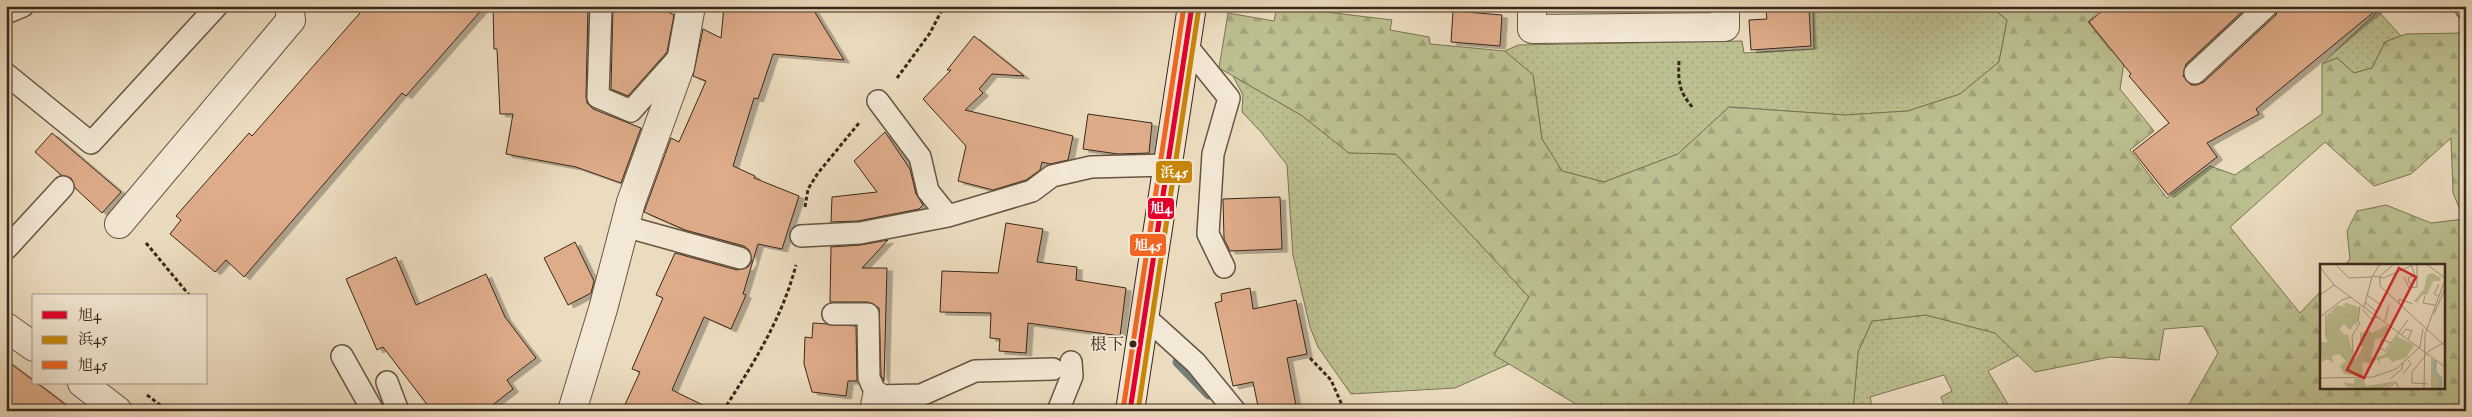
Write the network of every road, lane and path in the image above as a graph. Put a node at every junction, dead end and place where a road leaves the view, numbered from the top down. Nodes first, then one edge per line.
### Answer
1 (23, 6) edge
2 (217, 6) edge
3 (289, 6) edge
4 (601, 6) edge
5 (692, 6) edge
6 (1192, 6) edge
7 (1532, 6) edge
8 (1725, 6) edge
9 (2267, 6) edge
10 (6, 13) edge
11 (1186, 45) junction
12 (683, 54) junction
13 (2196, 73) dead end
14 (6, 74) edge
15 (1678, 79) dead end
16 (878, 101) dead end
17 (1694, 109) dead end
18 (1166, 165) junction
19 (63, 187) dead end
20 (948, 216) junction
21 (120, 224) dead end
22 (624, 226) junction
23 (801, 236) dead end
24 (146, 243) dead end
25 (6, 249) edge
26 (740, 258) dead end
27 (1224, 267) dead end
28 (188, 294) edge
29 (833, 314) dead end
30 (1144, 316) junction
31 (6, 327) edge
32 (32, 346) edge
33 (342, 356) dead end
34 (1310, 358) dead end
35 (387, 382) dead end
36 (83, 384) edge
37 (876, 403) edge
38 (1617, 408) dead end
39 (118, 411) edge
40 (373, 411) edge
41 (398, 411) edge
42 (572, 411) edge
43 (1058, 411) edge
44 (1130, 411) edge
45 (1235, 411) edge
46 (1342, 411) edge
47 (1611, 411) edge

1 - 10 lane
2 - 14 lane
3 - 21 street
4 - 12 lane
5 - 12 street
6 - 11 street
7 - 8 street
9 - 13 lane
11 - 18 street
11 - 27 lane
12 - 22 street
15 - 17 path
16 - 20 lane
18 - 20 lane
18 - 30 street
19 - 25 lane
20 - 23 lane
22 - 26 lane
22 - 42 street
24 - 28 path
29 - 37 lane
30 - 44 street
30 - 45 lane
31 - 32 street
33 - 40 lane
34 - 46 path
35 - 41 lane
36 - 39 street
37 - 43 lane
38 - 47 path

